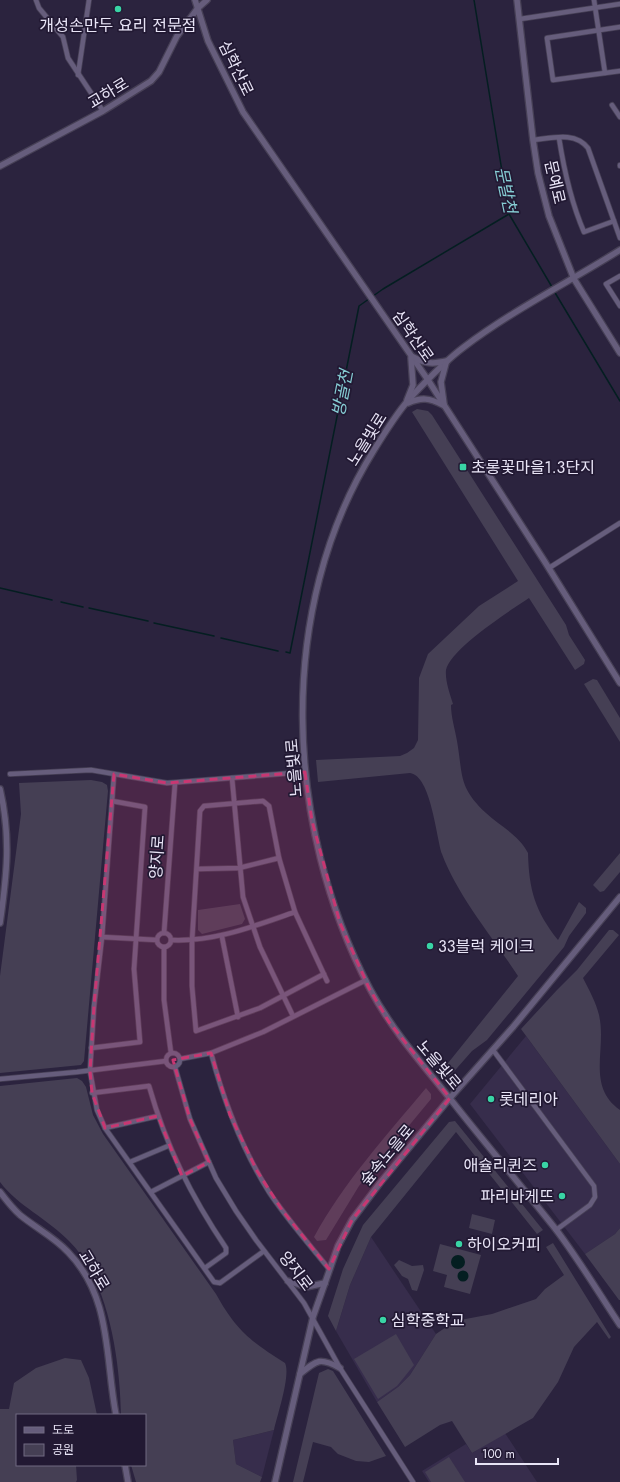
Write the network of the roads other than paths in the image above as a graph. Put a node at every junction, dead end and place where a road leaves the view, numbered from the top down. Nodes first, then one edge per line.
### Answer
1 (36, 0) edge
2 (89, 0) edge
3 (195, 0) edge
4 (202, 0) edge
5 (207, 0) edge
6 (517, 0) edge
7 (594, 0) edge
8 (620, 4) edge
9 (198, 8) junction
10 (595, 8) junction
11 (520, 19) junction
12 (620, 27) edge
13 (598, 30) junction
14 (620, 71) edge
15 (605, 73) junction
16 (78, 74) junction
17 (612, 105) dead end
18 (104, 111) junction
19 (620, 117) edge
20 (559, 138) junction
21 (533, 140) junction
22 (0, 166) edge
23 (614, 221) junction
24 (620, 238) edge
25 (620, 250) edge
26 (620, 276) edge
27 (574, 279) junction
28 (620, 306) edge
29 (620, 353) edge
30 (411, 355) junction
31 (447, 361) junction
32 (428, 380) junction
33 (406, 404) junction
34 (444, 406) junction
35 (620, 523) edge
36 (549, 568) junction
37 (620, 683) edge
38 (306, 772) junction
39 (10, 774) dead end
40 (114, 774) junction
41 (232, 778) junction
42 (175, 783) junction
43 (0, 788) edge
44 (112, 801) junction
45 (234, 803) junction
46 (279, 858) junction
47 (239, 868) junction
48 (197, 869) junction
49 (620, 897) edge
50 (295, 912) junction
51 (0, 923) edge
52 (252, 927) junction
53 (164, 933) junction
54 (102, 937) junction
55 (222, 937) junction
56 (135, 938) junction
57 (157, 940) junction
58 (171, 940) junction
59 (192, 941) junction
60 (164, 947) junction
61 (324, 974) junction
62 (366, 980) junction
63 (327, 981) dead end
64 (283, 996) junction
65 (293, 1016) junction
66 (238, 1017) junction
67 (91, 1048) junction
68 (493, 1050) junction
69 (171, 1053) junction
70 (211, 1053) junction
71 (180, 1059) junction
72 (166, 1061) junction
73 (175, 1067) junction
74 (90, 1071) junction
75 (0, 1079) edge
76 (92, 1093) junction
77 (450, 1098) junction
78 (158, 1116) junction
79 (105, 1128) junction
80 (168, 1146) junction
81 (130, 1162) junction
82 (209, 1162) junction
83 (182, 1176) junction
84 (0, 1192) edge
85 (151, 1192) junction
86 (556, 1230) junction
87 (264, 1251) junction
88 (205, 1268) junction
89 (329, 1269) junction
90 (288, 1281) junction
91 (325, 1282) junction
92 (313, 1317) junction
93 (620, 1325) edge
94 (340, 1368) junction
95 (300, 1374) junction
96 (116, 1414) edge
97 (125, 1466) edge
98 (128, 1482) edge
99 (275, 1482) edge
100 (413, 1482) edge

1 - 16 street
2 - 16 street
3 - 9 street, 심학산로
4 - 9 street, 교하로
5 - 9 street, 교하로
6 - 11 street, 문예로
7 - 10 street
8 - 10 street
9 - 18 street, 교하로
9 - 30 street, 심학산로
10 - 11 street
10 - 13 street
11 - 21 street, 문예로
12 - 13 street
13 - 15 street
13 - 15 street
14 - 15 street
16 - 18 street
17 - 19 street
18 - 22 street, 교하로
20 - 21 street
20 - 23 street
20 - 23 street
21 - 27 street, 문예로
23 - 24 street
25 - 27 street, 노을빛로
26 - 28 street
27 - 29 street, 문예로
27 - 31 street, 노을빛로
30 - 31 street
30 - 32 street, 심학산로
30 - 33 street
31 - 32 street, 노을빛로
31 - 34 street
32 - 33 street, 노을빛로
32 - 34 street, 심학산로
33 - 34 street
33 - 38 street, 노을빛로
34 - 36 street, 심학산로
35 - 36 street
36 - 37 street, 심학산로
38 - 41 street
38 - 62 street, 노을빛로
39 - 40 street
40 - 42 street
40 - 44 street
41 - 42 street
41 - 45 street
42 - 53 street, 양지로
43 - 51 street
44 - 54 street
44 - 56 street
45 - 46 street
45 - 47 street
45 - 48 street
46 - 47 street
46 - 50 street
47 - 48 street
47 - 52 street
48 - 59 street
49 - 68 street, 숲속노을로
50 - 52 street
50 - 61 street
52 - 55 street
52 - 64 street
53 - 57 street
53 - 58 street
54 - 56 street
54 - 67 street
55 - 59 street
55 - 66 street
56 - 57 street
56 - 67 street
57 - 60 street
58 - 59 street
58 - 60 street
59 - 66 street
60 - 69 street
61 - 63 street
61 - 64 street
62 - 65 street
62 - 77 street, 노을빛로
64 - 65 street
64 - 66 street
65 - 70 street
67 - 74 street
68 - 77 street, 숲속노을로
68 - 86 street
69 - 71 street
69 - 72 street
70 - 71 street
70 - 89 street
71 - 73 street
72 - 73 street
72 - 74 street
73 - 82 street, 양지로
74 - 75 street
74 - 76 street
76 - 78 street
76 - 79 street
77 - 86 street, 노을빛로
77 - 89 street, 숲속노을로
78 - 79 street
78 - 80 street
79 - 81 street
80 - 81 street
80 - 83 street
81 - 85 street
82 - 83 street
82 - 87 street, 양지로
83 - 85 street
83 - 88 street
84 - 96 street, 교하로
85 - 88 street
86 - 93 street, 노을빛로
87 - 88 street
87 - 90 street, 양지로
89 - 91 street, 숲속노을로
90 - 91 street
90 - 92 street, 양지로
91 - 92 street, 숲속노을로
92 - 94 street, 양지로
92 - 95 street, 숲속노을로
94 - 95 street
94 - 100 street, 양지로
95 - 99 street, 숲속노을로
97 - 98 street

